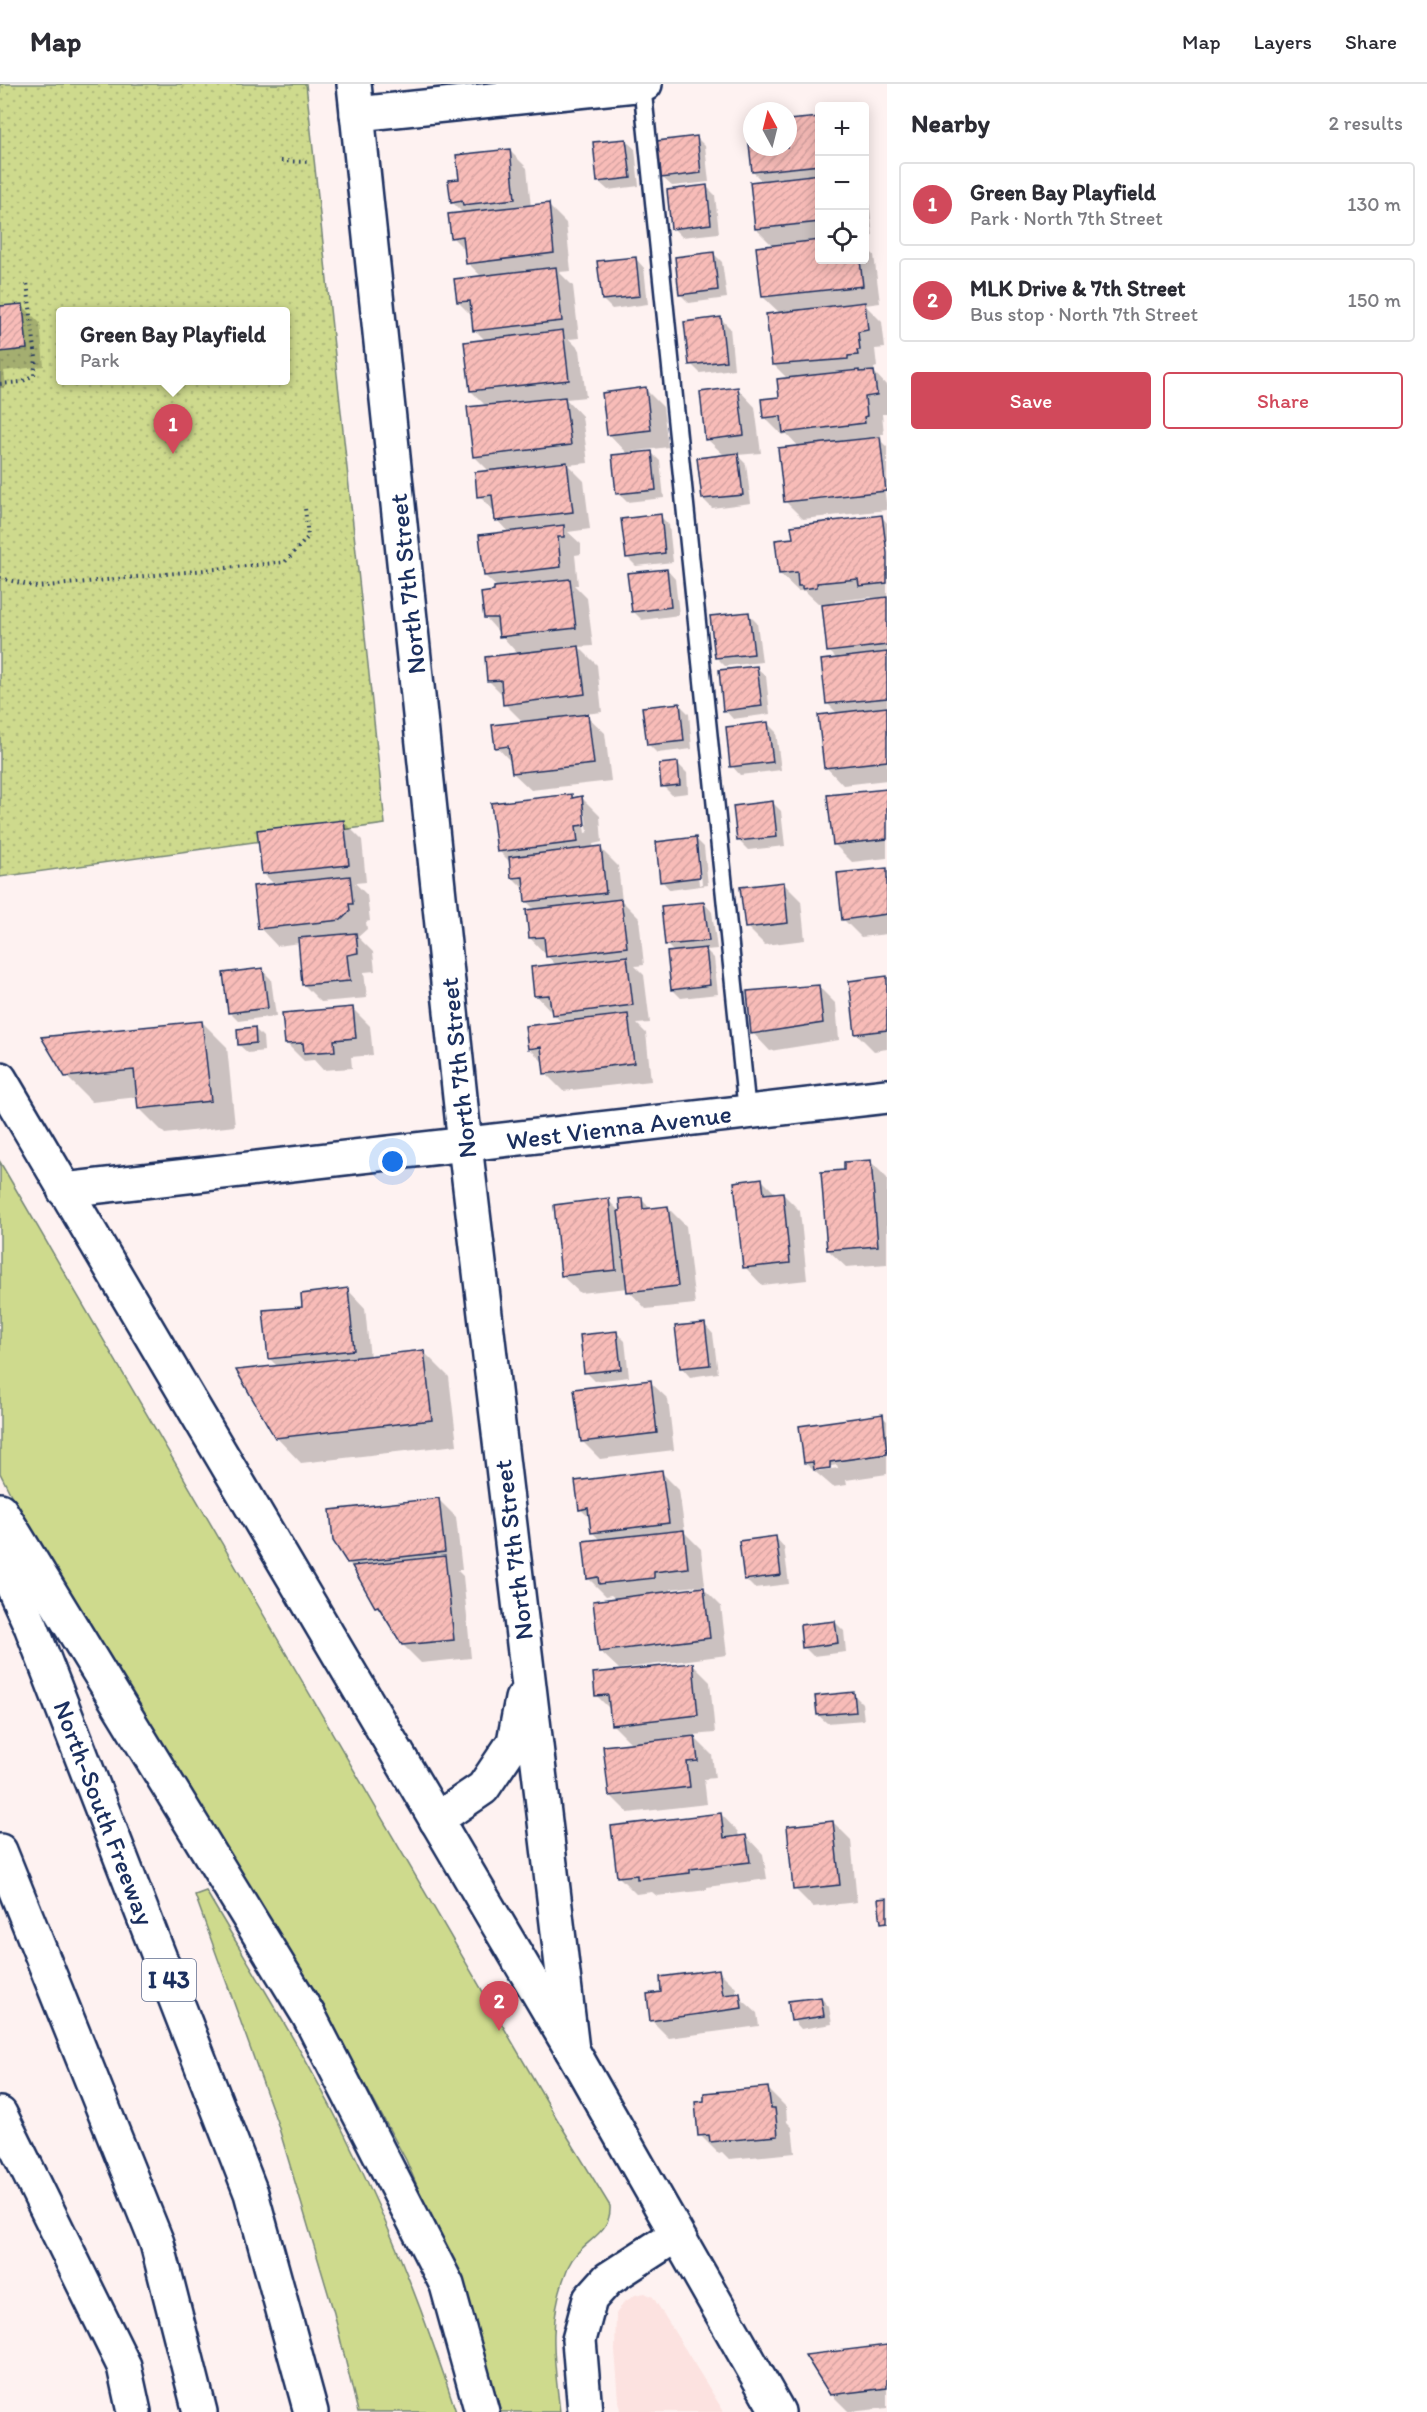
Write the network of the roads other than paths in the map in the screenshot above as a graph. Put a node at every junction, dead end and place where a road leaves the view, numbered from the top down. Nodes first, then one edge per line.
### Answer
1 (643, 84) edge
2 (356, 99) edge
3 (0, 1079) edge
4 (887, 1096) edge
5 (747, 1112) junction
6 (465, 1145) junction
7 (64, 1190) junction
8 (0, 1510) edge
9 (0, 1558) edge
10 (527, 1668) junction
11 (436, 1820) junction
12 (0, 1851) edge
13 (572, 2050) junction
14 (0, 2114) edge
15 (676, 2235) junction
16 (134, 2412) edge
17 (200, 2412) edge
18 (311, 2412) edge
19 (482, 2412) edge
20 (585, 2412) edge
21 (778, 2412) edge

1 - 2 main road
1 - 5 lane
2 - 6 main road, North 7th Street
3 - 7 main road
4 - 5 main road, West Vienna Avenue
5 - 6 main road, West Vienna Avenue
6 - 7 main road, West Vienna Avenue
6 - 10 main road, North 7th Street
7 - 11 main road
8 - 19 main road
9 - 18 main road, North-South Freeway / I 43
10 - 11 main road
10 - 13 main road, North 7th Street
11 - 13 main road
12 - 17 main road
13 - 15 main road
14 - 16 main road
15 - 20 main road
15 - 21 main road

